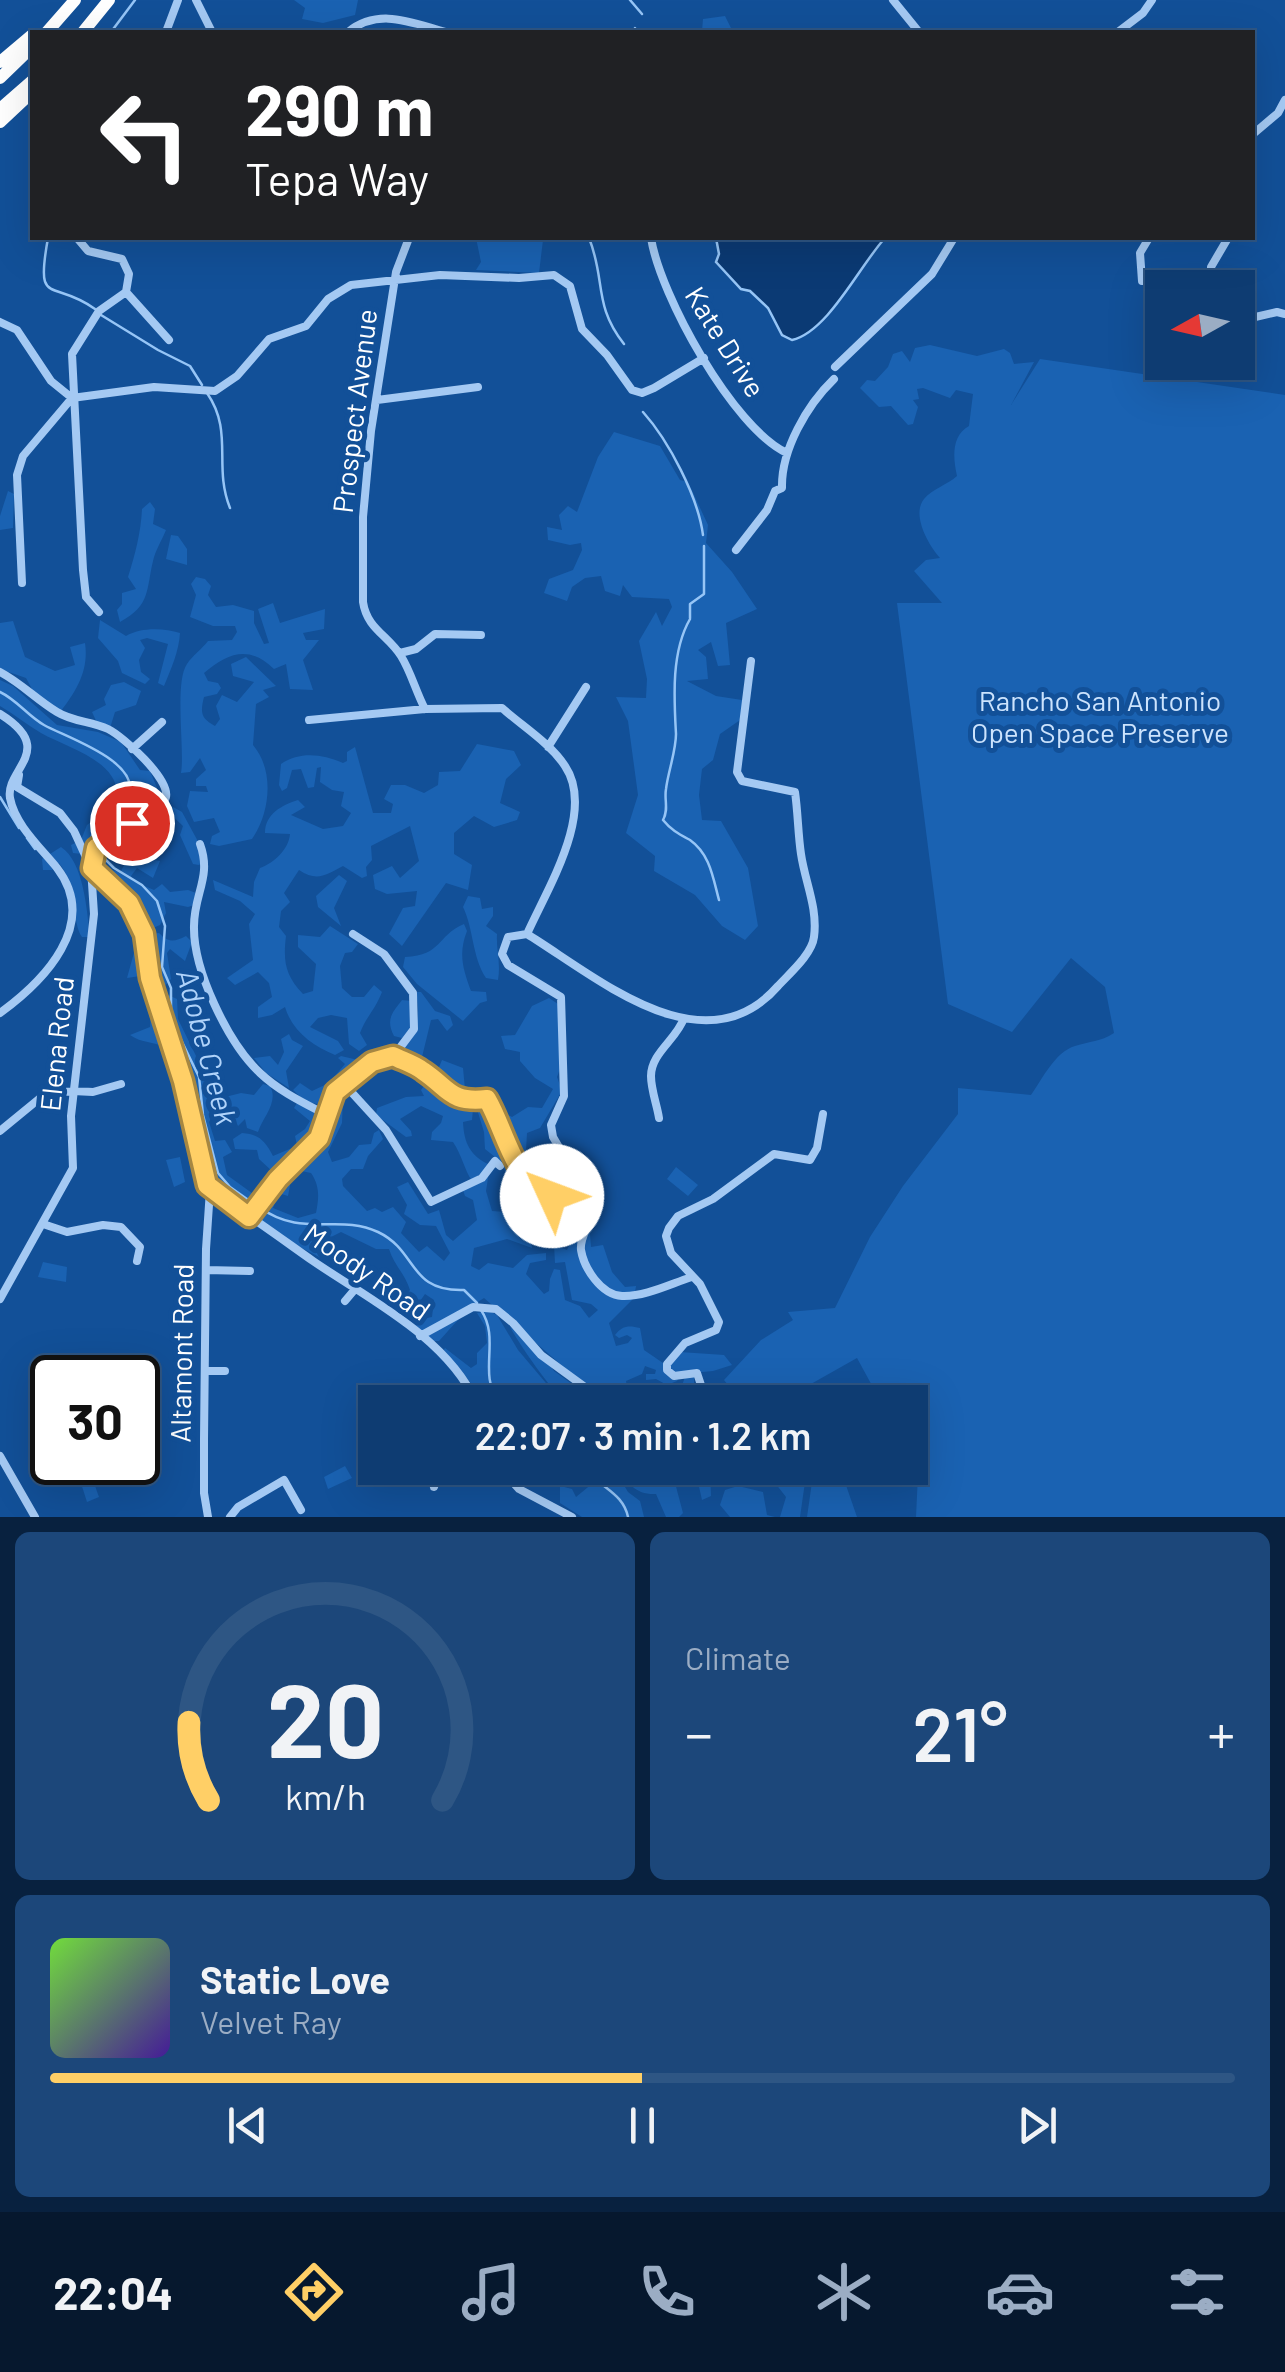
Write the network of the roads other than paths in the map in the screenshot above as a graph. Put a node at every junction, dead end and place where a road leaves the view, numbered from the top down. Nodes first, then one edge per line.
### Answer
1 (75, 0) edge
2 (109, 0) edge
3 (178, 0) edge
4 (196, 0) edge
5 (892, 0) edge
6 (1152, 0) edge
7 (64, 14) junction
8 (40, 30) edge
9 (49, 30) edge
10 (85, 30) edge
11 (167, 30) edge
12 (211, 30) edge
13 (351, 30) edge
14 (437, 30) edge
15 (917, 30) edge
16 (1121, 30) edge
17 (30, 37) edge
18 (30, 50) edge
19 (0, 62) edge
20 (0, 78) edge
21 (30, 83) edge
22 (30, 94) edge
23 (1285, 101) edge
24 (0, 109) edge
25 (0, 122) edge
26 (1255, 133) edge
27 (79, 240) edge
28 (409, 240) edge
29 (652, 240) edge
30 (953, 240) edge
31 (1148, 240) edge
32 (1227, 240) edge
33 (1211, 270) edge
34 (394, 278) junction
35 (1142, 282) dead end
36 (126, 292) junction
37 (1285, 314) edge
38 (1255, 317) edge
39 (0, 322) edge
40 (169, 340) dead end
41 (704, 358) junction
42 (835, 367) dead end
43 (834, 379) dead end
44 (478, 386) dead end
45 (72, 398) junction
46 (377, 400) junction
47 (786, 452) junction
48 (736, 550) dead end
49 (22, 584) dead end
50 (99, 612) dead end
51 (481, 635) dead end
52 (400, 653) junction
53 (751, 661) dead end
54 (0, 672) edge
55 (586, 687) dead end
56 (425, 709) junction
57 (0, 714) edge
58 (309, 720) dead end
59 (162, 722) dead end
60 (548, 747) junction
61 (132, 749) junction
62 (18, 775) junction
63 (36, 799) junction
64 (16, 812) junction
65 (100, 844) junction
66 (200, 844) dead end
67 (83, 851) junction
68 (92, 868) junction
69 (114, 888) junction
70 (93, 900) junction
71 (353, 934) dead end
72 (527, 934) junction
73 (0, 1014) edge
74 (684, 1018) junction
75 (393, 1056) junction
76 (122, 1084) dead end
77 (344, 1084) junction
78 (74, 1090) junction
79 (326, 1114) junction
80 (823, 1114) dead end
81 (659, 1118) dead end
82 (0, 1130) edge
83 (500, 1166) dead end
84 (210, 1190) junction
85 (249, 1217) junction
86 (43, 1224) junction
87 (587, 1227) dead end
88 (137, 1262) dead end
89 (206, 1270) junction
90 (250, 1271) dead end
91 (692, 1277) junction
92 (356, 1288) junction
93 (0, 1298) edge
94 (345, 1301) dead end
95 (420, 1336) junction
96 (206, 1371) junction
97 (225, 1371) dead end
98 (468, 1385) edge
99 (582, 1385) edge
100 (701, 1385) edge
101 (0, 1456) edge
102 (515, 1485) edge
103 (554, 1507) junction
104 (301, 1510) dead end
105 (35, 1517) edge
106 (208, 1517) edge
107 (230, 1517) edge
108 (549, 1517) edge
109 (572, 1517) edge

1 - 7 highway
2 - 10 highway
3 - 11 street
4 - 12 street
5 - 15 street
6 - 16 street
7 - 8 highway
7 - 9 highway
13 - 14 street
17 - 19 highway
18 - 20 highway
21 - 24 highway
22 - 25 highway
23 - 26 street
27 - 36 street
28 - 34 street, Prospect Avenue
29 - 41 street, Kate Drive
30 - 42 street
31 - 35 street
32 - 33 street
34 - 41 street
34 - 45 street
34 - 46 street, Prospect Avenue
36 - 40 street
36 - 45 street
37 - 38 street
39 - 45 street
41 - 47 street, Kate Drive
43 - 47 street
44 - 46 street
45 - 49 street
45 - 50 street
46 - 52 street, Prospect Avenue
47 - 48 street
51 - 52 street
52 - 56 street, Prospect Avenue
53 - 74 street
54 - 61 street
55 - 60 street
56 - 58 street
56 - 60 street
57 - 62 street
59 - 61 street
60 - 72 street
61 - 65 street
62 - 63 street, Elena Road
62 - 64 street
63 - 64 street
63 - 67 street, Elena Road
64 - 73 street
65 - 67 street
65 - 68 street
66 - 79 street
67 - 68 street, Elena Road
68 - 69 street
68 - 70 street, Elena Road
69 - 70 street
69 - 84 street
70 - 78 street, Elena Road
71 - 75 street
72 - 74 street
72 - 75 street
74 - 81 street
75 - 77 street
76 - 78 street
77 - 79 street
77 - 83 street
78 - 82 street
78 - 86 street, Elena Road
79 - 85 street
80 - 91 street
84 - 85 street, Moody Road
84 - 89 street, Altamont Road
85 - 92 street, Moody Road
86 - 88 street
86 - 93 street, Elena Road
87 - 91 street
89 - 90 street
89 - 96 street, Altamont Road
91 - 100 street
92 - 94 street
92 - 95 street, Moody Road
95 - 98 street, Moody Road
95 - 99 street
96 - 97 street
96 - 106 street, Altamont Road
101 - 105 street
102 - 103 street
103 - 108 street
103 - 109 street
104 - 107 street

